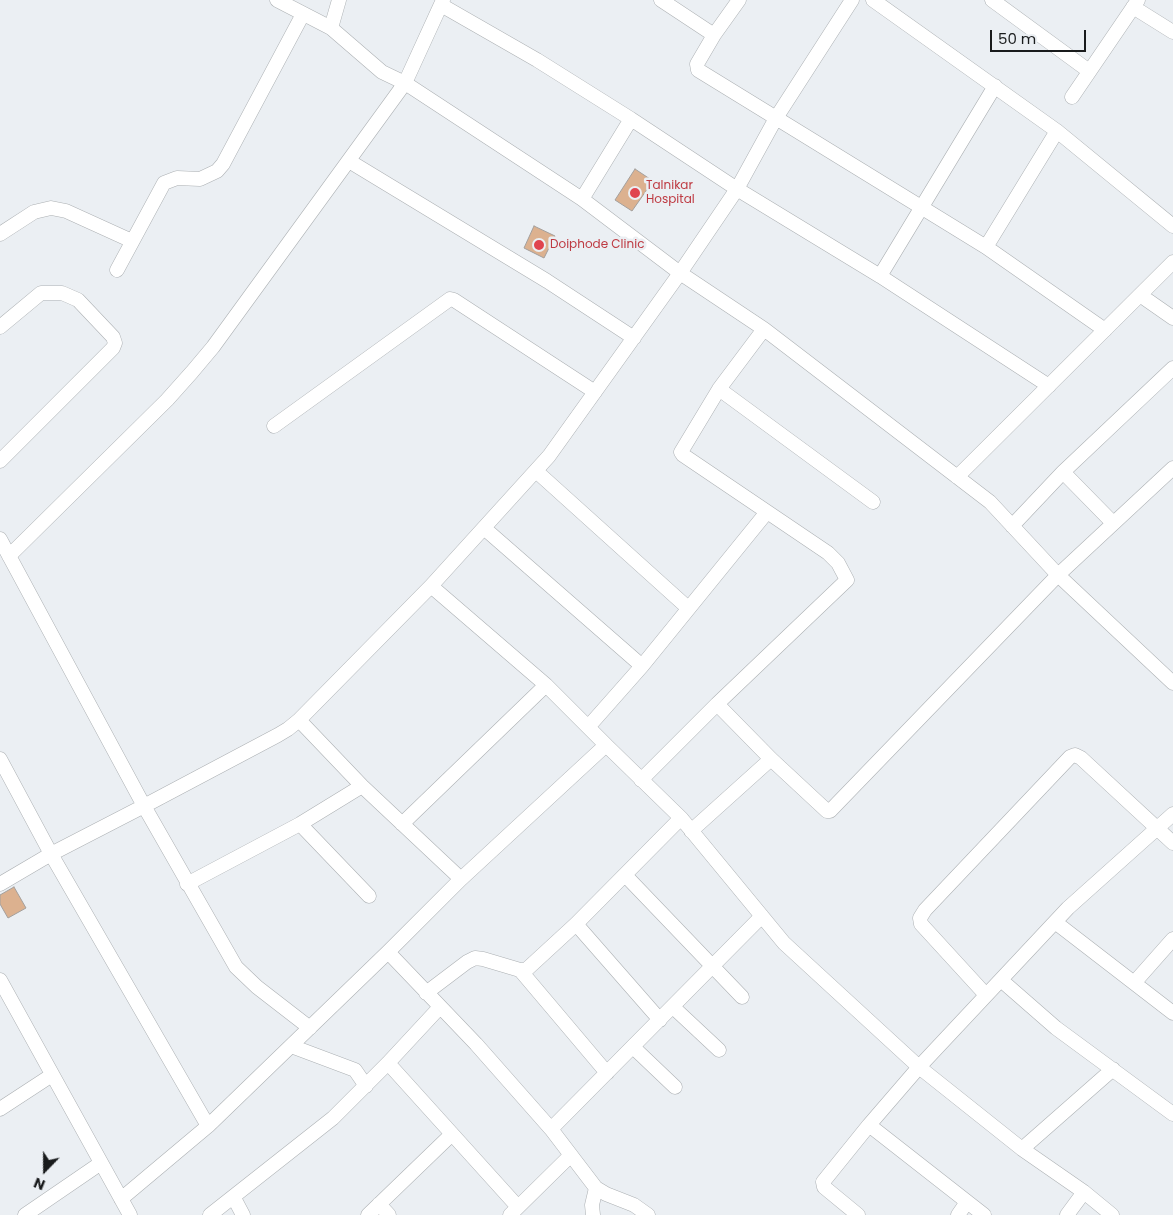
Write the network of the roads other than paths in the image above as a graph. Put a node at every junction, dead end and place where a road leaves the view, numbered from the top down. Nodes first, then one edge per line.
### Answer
1 (277, 0) edge
2 (339, 0) edge
3 (661, 0) edge
4 (739, 0) edge
5 (852, 0) edge
6 (873, 0) edge
7 (992, 0) edge
8 (442, 2) edge
9 (1136, 3) edge
10 (303, 14) junction
11 (331, 28) junction
12 (1173, 32) edge
13 (714, 35) junction
14 (1089, 71) junction
15 (405, 82) junction
16 (995, 86) junction
17 (1072, 97) dead end
18 (776, 118) junction
19 (631, 119) junction
20 (1057, 131) junction
21 (349, 161) junction
22 (737, 189) junction
23 (582, 199) junction
24 (922, 209) junction
25 (1173, 226) edge
26 (0, 234) edge
27 (132, 241) junction
28 (986, 248) junction
29 (1173, 262) edge
30 (117, 270) dead end
31 (680, 273) junction
32 (880, 276) junction
33 (1140, 295) junction
34 (1173, 318) edge
35 (0, 327) edge
36 (764, 329) junction
37 (1105, 330) junction
38 (634, 338) junction
39 (1173, 368) edge
40 (1048, 386) junction
41 (719, 389) junction
42 (595, 392) junction
43 (274, 426) dead end
44 (0, 461) edge
45 (536, 471) junction
46 (1063, 472) junction
47 (1171, 475) edge
48 (957, 477) junction
49 (873, 502) dead end
50 (766, 512) junction
51 (1113, 524) junction
52 (1012, 526) junction
53 (484, 528) junction
54 (0, 539) edge
55 (9, 556) junction
56 (1058, 574) junction
57 (431, 586) junction
58 (688, 608) junction
59 (642, 666) junction
60 (1173, 683) edge
61 (546, 685) junction
62 (717, 704) junction
63 (299, 720) junction
64 (589, 726) junction
65 (606, 745) junction
66 (0, 759) edge
67 (771, 759) junction
68 (641, 780) junction
69 (362, 786) junction
70 (144, 806) junction
71 (1173, 814) edge
72 (680, 818) junction
73 (300, 824) junction
74 (402, 824) junction
75 (1157, 827) junction
76 (691, 831) junction
77 (1173, 843) edge
78 (51, 854) junction
79 (625, 875) junction
80 (461, 879) junction
81 (0, 884) edge
82 (188, 884) junction
83 (369, 896) dead end
84 (762, 916) junction
85 (1055, 922) junction
86 (576, 924) junction
87 (1173, 939) edge
88 (388, 952) junction
89 (713, 966) junction
90 (520, 970) junction
91 (0, 980) edge
92 (1000, 980) junction
93 (1134, 983) junction
94 (426, 993) junction
95 (986, 995) junction
96 (742, 997) dead end
97 (440, 1007) junction
98 (673, 1007) junction
99 (1173, 1013) edge
100 (660, 1020) junction
101 (310, 1028) junction
102 (291, 1046) junction
103 (633, 1047) junction
104 (719, 1050) dead end
105 (388, 1063) junction
106 (918, 1067) junction
107 (1113, 1069) junction
108 (608, 1073) junction
109 (52, 1075) junction
110 (366, 1086) junction
111 (675, 1086) dead end
112 (0, 1109) edge
113 (1173, 1114) edge
114 (869, 1125) junction
115 (208, 1126) junction
116 (551, 1130) junction
117 (452, 1134) junction
118 (1022, 1149) junction
119 (571, 1155) junction
120 (101, 1163) junction
121 (596, 1188) junction
122 (1084, 1192) junction
123 (234, 1198) junction
124 (121, 1199) junction
125 (967, 1202) junction
126 (379, 1204) junction
127 (514, 1211) edge
128 (25, 1215) edge
129 (130, 1215) edge
130 (210, 1215) edge
131 (243, 1215) edge
132 (368, 1215) edge
133 (389, 1215) edge
134 (593, 1215) edge
135 (648, 1215) edge
136 (858, 1215) edge
137 (958, 1215) edge
138 (984, 1215) edge
139 (1067, 1215) edge
140 (1112, 1215) edge

1 - 10 street
2 - 11 street
3 - 13 street
4 - 13 street
5 - 18 street
6 - 16 street
7 - 14 street
8 - 15 street
8 - 19 street
9 - 12 street
9 - 14 street
10 - 11 street
10 - 27 street
11 - 15 street
13 - 18 street
14 - 17 street
15 - 21 street
15 - 23 street
16 - 20 street
16 - 24 street
18 - 22 street
18 - 24 street
19 - 22 street
19 - 23 street
20 - 25 street
20 - 28 street
21 - 38 street
21 - 55 street
22 - 31 street
22 - 32 street
23 - 31 street
24 - 28 street
24 - 32 street
26 - 27 street
27 - 30 street
28 - 37 street
29 - 33 street
31 - 36 street
31 - 38 street
32 - 40 street
33 - 34 street
33 - 37 street
35 - 44 street
36 - 41 street
36 - 48 street
37 - 40 street
38 - 42 street
39 - 46 street
40 - 48 street
41 - 49 street
41 - 50 street
42 - 43 street
42 - 45 street
45 - 53 street
45 - 58 street
46 - 51 street
46 - 52 street
47 - 51 street
48 - 52 street
50 - 58 street
50 - 62 street
51 - 56 street
52 - 56 street
53 - 57 street
53 - 59 street
54 - 55 street
55 - 70 street
56 - 60 street
56 - 67 street
57 - 61 street
57 - 63 street
58 - 59 street
59 - 64 street
61 - 64 street
61 - 74 street
62 - 67 street
62 - 68 street
63 - 69 street
63 - 70 street
64 - 65 street
65 - 68 street
65 - 80 street
66 - 78 street
67 - 76 street
68 - 72 street
69 - 73 street
69 - 74 street
70 - 78 street
70 - 82 street
71 - 75 street
72 - 76 street
72 - 79 street
73 - 82 street
73 - 83 street
74 - 80 street
75 - 77 street
75 - 85 street
75 - 95 street
76 - 84 street
78 - 81 street
78 - 115 street
79 - 86 street
79 - 89 street
80 - 88 street
82 - 101 street
84 - 89 street
84 - 106 street
85 - 92 street
85 - 93 street
86 - 90 street
86 - 100 street
87 - 93 street
88 - 94 street
88 - 101 street
89 - 96 street
89 - 98 street
90 - 94 street
90 - 108 street
91 - 109 street
92 - 95 street
92 - 107 street
93 - 99 street
94 - 97 street
95 - 106 street
97 - 105 street
97 - 116 street
98 - 100 street
98 - 104 street
100 - 103 street
101 - 102 street
102 - 110 street
102 - 115 street
103 - 108 street
103 - 111 street
105 - 110 street
105 - 117 street
106 - 114 street
106 - 118 street
107 - 113 street
107 - 118 street
108 - 116 street
109 - 112 street
109 - 120 street
110 - 123 street
114 - 125 street
114 - 136 street
115 - 124 street
116 - 119 street
117 - 126 street
117 - 127 street
118 - 122 street
119 - 121 street
119 - 127 street
120 - 124 street
120 - 128 street
121 - 134 street
121 - 135 street
122 - 139 street
122 - 140 street
123 - 130 street
123 - 131 street
124 - 129 street
125 - 137 street
125 - 138 street
126 - 132 street
126 - 133 street

